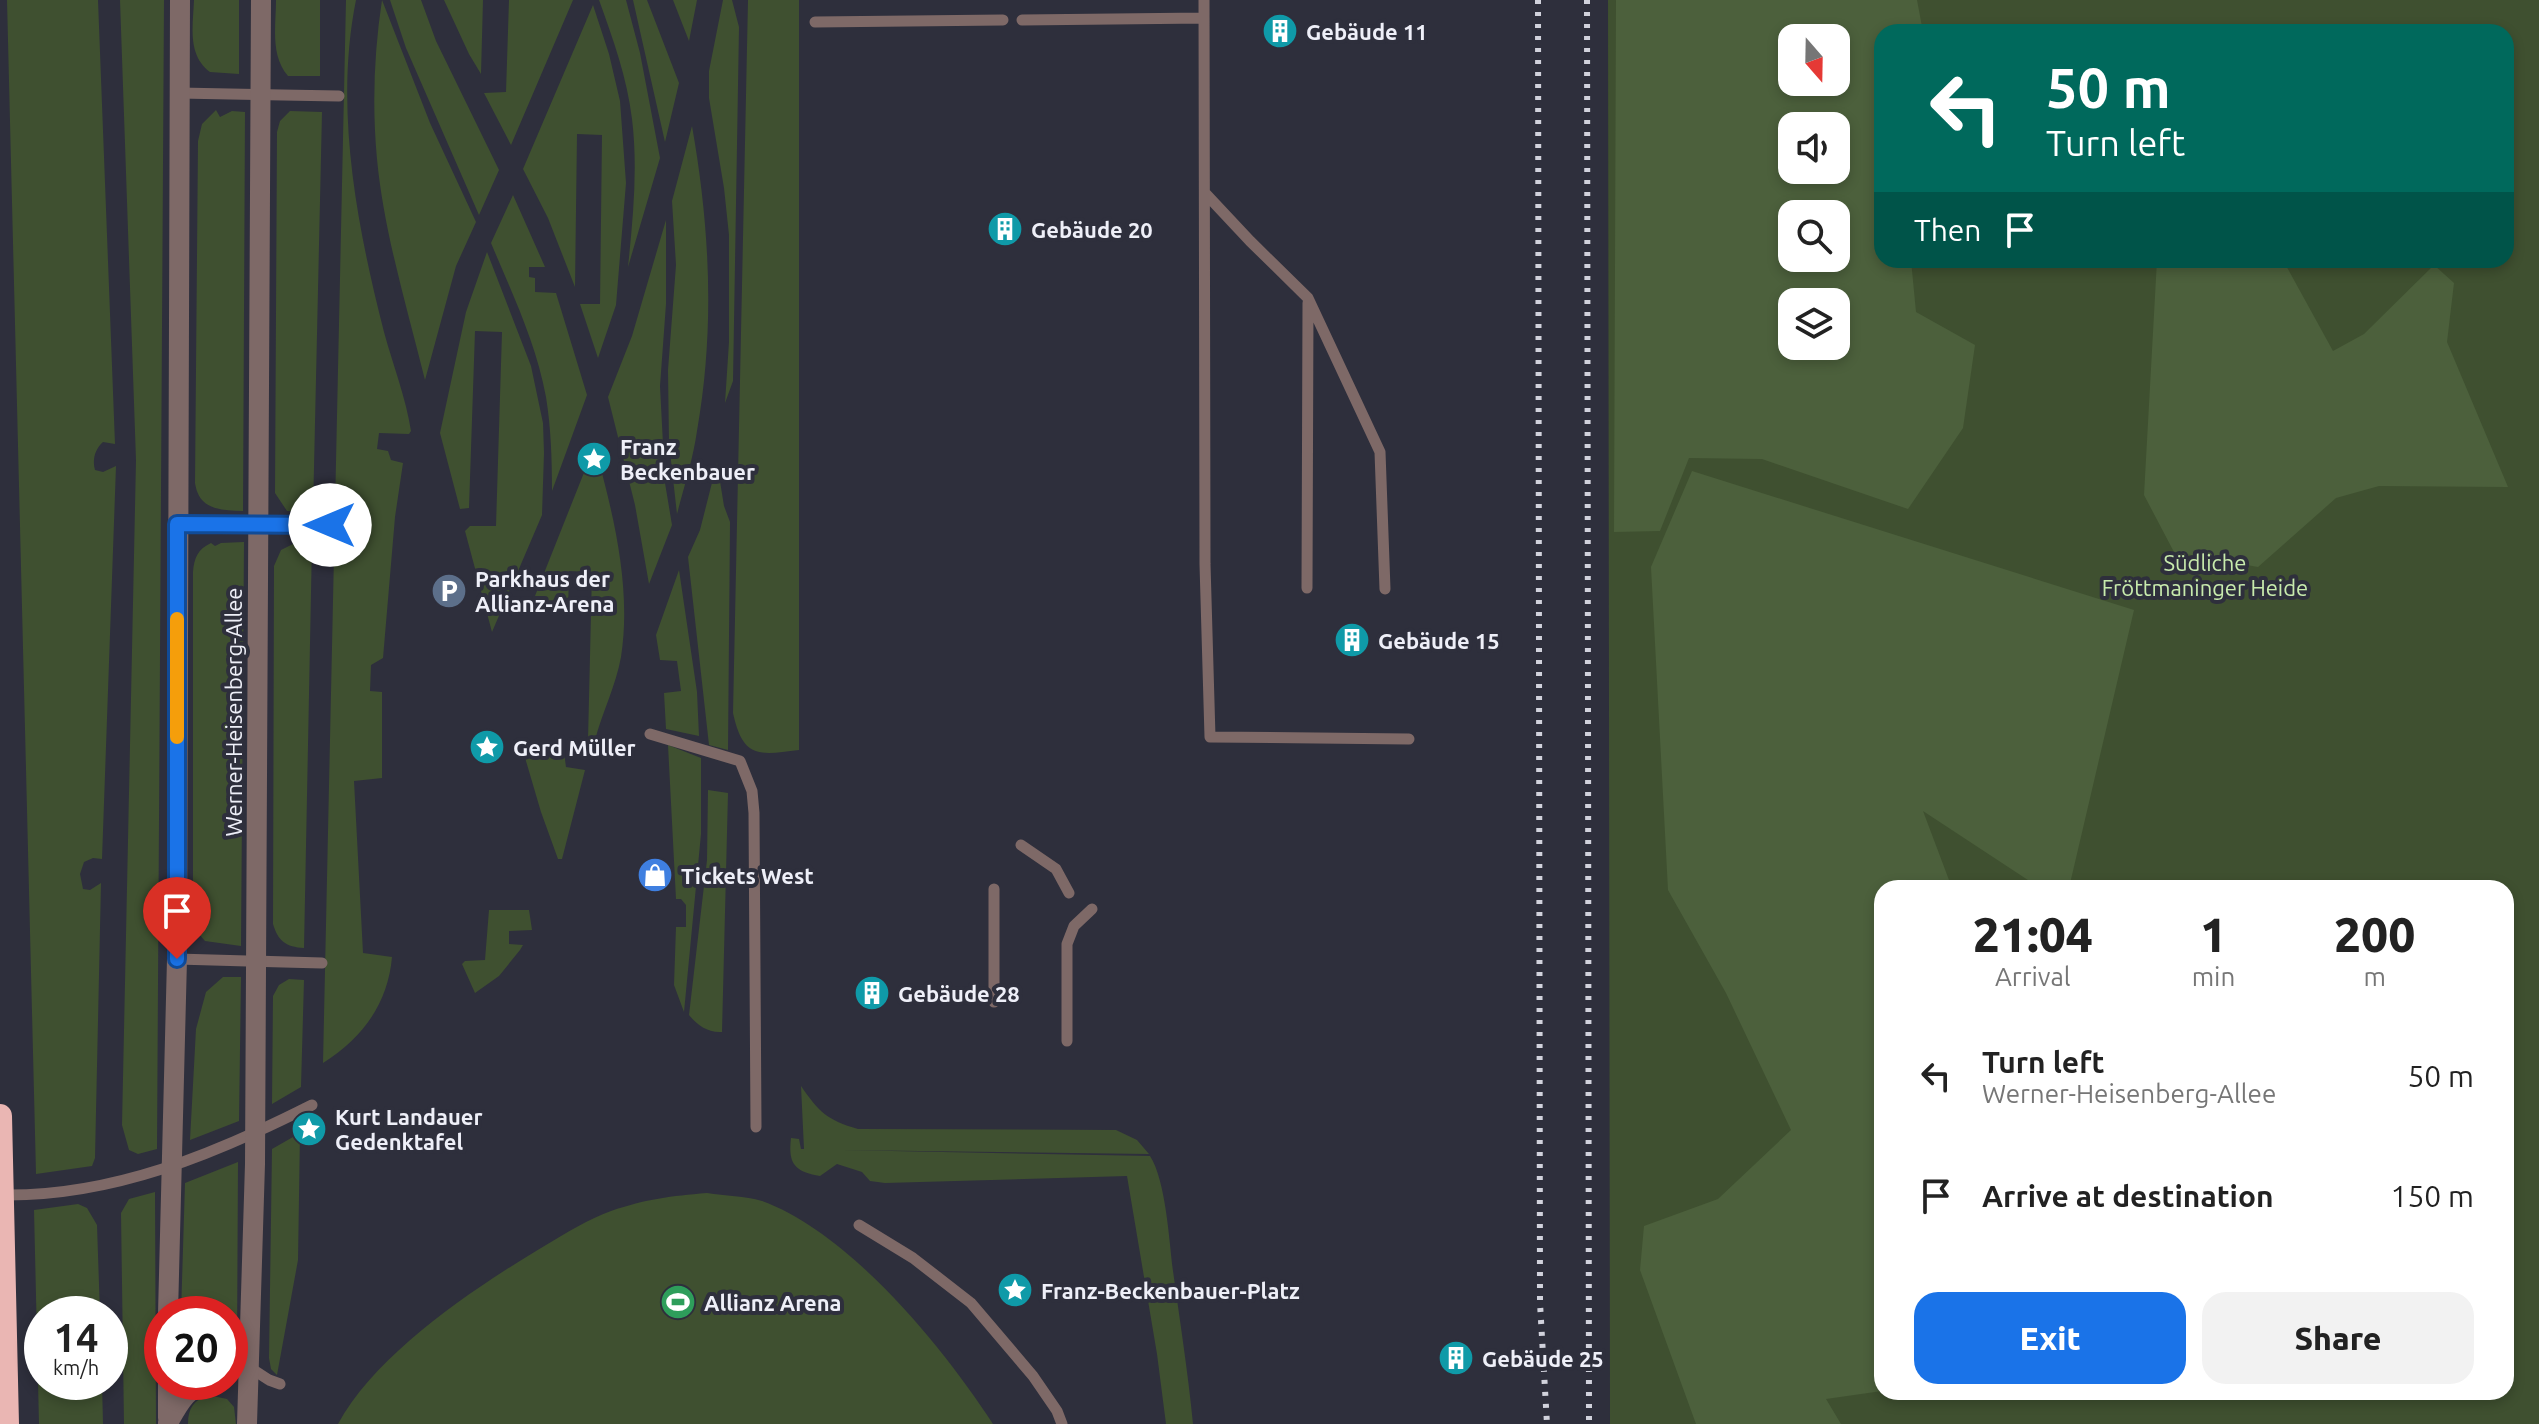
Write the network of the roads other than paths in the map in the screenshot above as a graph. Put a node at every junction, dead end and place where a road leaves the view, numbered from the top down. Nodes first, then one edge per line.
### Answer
1 (180, 0) edge
2 (261, 0) edge
3 (1204, 0) edge
4 (1204, 18) junction
5 (1003, 20) dead end
6 (1022, 20) dead end
7 (815, 22) dead end
8 (179, 93) junction
9 (339, 96) dead end
10 (1205, 193) junction
11 (1308, 298) junction
12 (177, 524) junction
13 (330, 525) dead end
14 (1307, 588) dead end
15 (1385, 589) dead end
16 (650, 734) dead end
17 (1409, 739) dead end
18 (1021, 845) dead end
19 (994, 889) dead end
20 (1069, 893) dead end
21 (1092, 909) dead end
22 (177, 959) junction
23 (322, 963) dead end
24 (994, 1002) dead end
25 (1067, 1041) dead end
26 (312, 1105) dead end
27 (0, 1116) edge
28 (756, 1127) dead end
29 (0, 1195) edge
30 (859, 1225) dead end
31 (168, 1296) edge
32 (248, 1366) joint
33 (280, 1384) dead end
34 (168, 1400) edge
35 (181, 1400) edge
36 (239, 1400) edge
37 (247, 1400) edge
38 (247, 1421) edge
39 (168, 1423) edge
40 (7, 1424) edge
41 (1062, 1424) edge

1 - 8 street
2 - 32 street, Werner-Heisenberg-Allee
3 - 4 lane
4 - 6 lane
4 - 10 lane
5 - 7 lane
8 - 9 lane
8 - 12 street
10 - 11 lane
10 - 17 lane
11 - 14 lane
11 - 15 lane
12 - 13 lane
12 - 22 street
16 - 28 lane
18 - 20 lane
19 - 24 lane
21 - 25 lane
22 - 23 lane
22 - 31 street
26 - 29 lane
27 - 40 highway
30 - 41 lane
32 - 33 lane
34 - 39 street
35 - 39 street
36 - 38 street
37 - 38 street, Werner-Heisenberg-Allee

